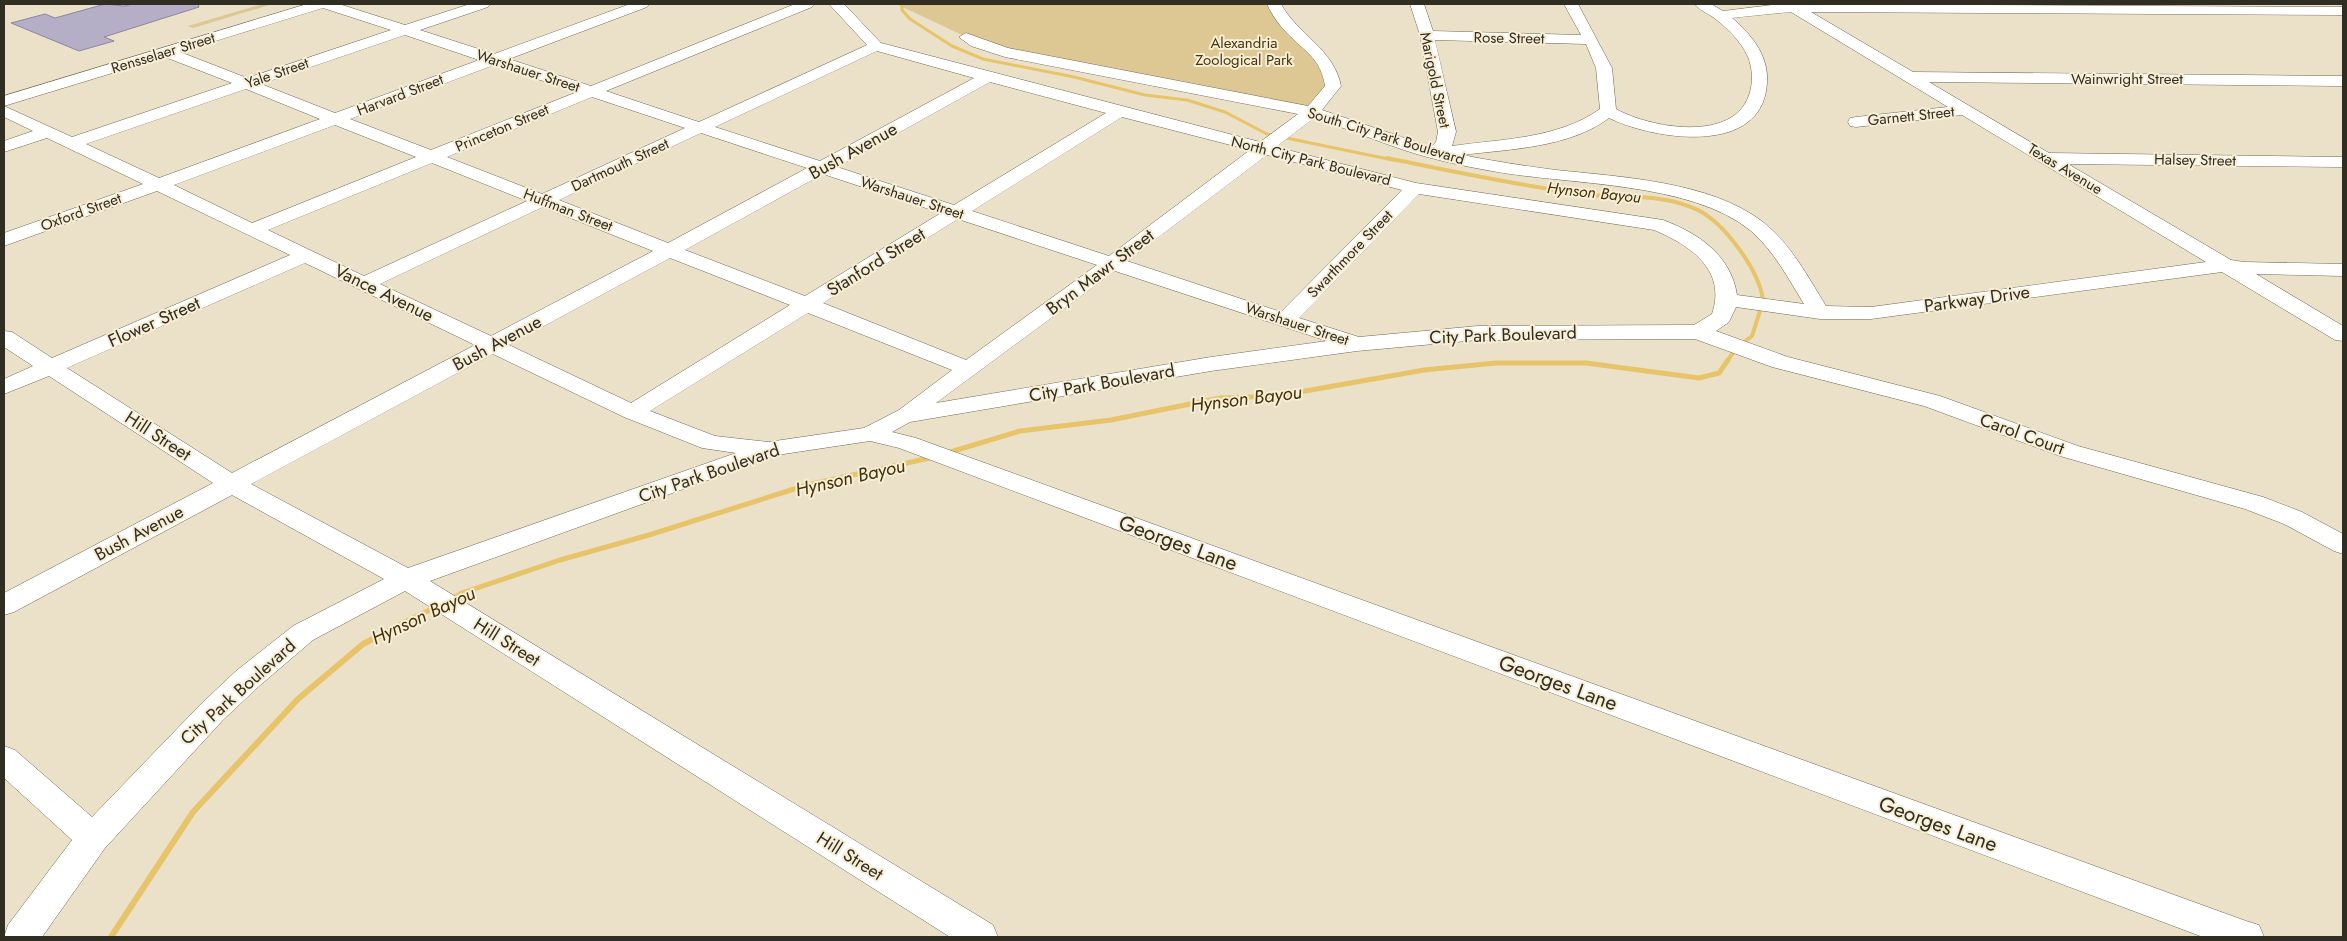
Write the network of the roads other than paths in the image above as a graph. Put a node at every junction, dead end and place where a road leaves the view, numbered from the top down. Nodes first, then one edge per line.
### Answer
1 (321, 4) edge
2 (326, 4) edge
3 (483, 4) edge
4 (642, 4) edge
5 (808, 4) edge
6 (836, 4) edge
7 (1274, 4) edge
8 (1418, 4) edge
9 (1571, 4) edge
10 (2332, 4) edge
11 (1704, 5) edge
12 (1791, 6) edge
13 (1750, 11) junction
14 (2343, 11) edge
15 (1721, 16) junction
16 (405, 30) junction
17 (966, 36) dead end
18 (1427, 36) junction
19 (1591, 40) junction
20 (876, 46) junction
21 (166, 52) junction
22 (493, 60) junction
23 (988, 77) junction
24 (1911, 77) junction
25 (2343, 81) edge
26 (247, 83) junction
27 (590, 91) junction
28 (4, 102) edge
29 (1965, 110) junction
30 (4, 111) edge
31 (1120, 111) junction
32 (1608, 111) junction
33 (1312, 112) junction
34 (336, 119) junction
35 (1856, 122) dead end
36 (1636, 123) junction
37 (1587, 124) junction
38 (700, 128) junction
39 (48, 132) junction
40 (1278, 136) junction
41 (70, 143) junction
42 (4, 147) edge
43 (1435, 153) junction
44 (434, 157) junction
45 (2046, 158) junction
46 (2343, 162) edge
47 (822, 168) junction
48 (158, 185) junction
49 (1415, 188) junction
50 (543, 200) junction
51 (956, 212) junction
52 (251, 230) junction
53 (4, 240) edge
54 (670, 250) junction
55 (304, 256) junction
56 (2343, 262) edge
57 (1112, 263) junction
58 (2226, 266) junction
59 (2343, 270) edge
60 (364, 283) junction
61 (1727, 300) junction
62 (807, 304) junction
63 (1820, 313) junction
64 (1285, 320) junction
65 (1698, 332) junction
66 (2343, 335) edge
67 (4, 337) edge
68 (1357, 344) junction
69 (492, 346) junction
70 (50, 368) junction
71 (970, 368) junction
72 (4, 387) edge
73 (632, 412) junction
74 (903, 416) junction
75 (870, 434) junction
76 (773, 448) junction
77 (232, 484) junction
78 (2343, 545) edge
79 (406, 579) junction
80 (4, 605) edge
81 (4, 759) edge
82 (93, 838) junction
83 (21, 937) edge
84 (980, 937) edge
85 (2246, 937) edge

1 - 21 street, Rensselaer Street
2 - 16 street, Warshauer Street
3 - 16 street, Yale Street
4 - 22 street, Harvard Street
5 - 27 street, Princeton Street
6 - 20 street
7 - 33 street, Bryn Mawr Street
8 - 18 street, Marigold Street
9 - 19 street
10 - 14 street
11 - 13 street
11 - 15 street
12 - 13 street
12 - 14 street
12 - 24 street, Texas Avenue
13 - 15 street
15 - 36 street
16 - 22 street, Warshauer Street
16 - 26 street, Yale Street
17 - 33 street, South City Park Boulevard
18 - 19 street, Rose Street
18 - 43 street, Marigold Street
19 - 32 street
20 - 23 street, North City Park Boulevard
20 - 38 street, Dartmouth Street
21 - 26 street, Huffman Street
21 - 28 street, Rensselaer Street
22 - 27 street, Warshauer Street
22 - 34 street, Harvard Street
23 - 31 street, North City Park Boulevard
23 - 47 street, Bush Avenue
24 - 25 street, Wainwright Street
24 - 29 street, Texas Avenue
26 - 34 street, Huffman Street
26 - 41 street, Yale Street
27 - 38 street, Warshauer Street
27 - 44 street, Princeton Street
29 - 35 street, Garnett Street
29 - 45 street, Texas Avenue
30 - 39 street, Vance Avenue
31 - 40 street, North City Park Boulevard
31 - 51 street, Stanford Street
32 - 36 street
32 - 37 street
33 - 40 street, Bryn Mawr Street
33 - 43 street, South City Park Boulevard
34 - 44 street, Huffman Street
34 - 48 street, Harvard Street
36 - 37 street
37 - 43 street
38 - 47 street, Warshauer Street
38 - 50 street, Dartmouth Street
39 - 41 street, Vance Avenue
39 - 42 street
40 - 49 street, North City Park Boulevard
40 - 57 street, Bryn Mawr Street
41 - 48 street, Vance Avenue
43 - 63 street, South City Park Boulevard
44 - 50 street, Huffman Street
44 - 52 street, Princeton Street
45 - 46 street, Halsey Street
45 - 58 street, Texas Avenue
47 - 51 street, Warshauer Street
47 - 54 street, Bush Avenue
48 - 52 street, Vance Avenue
48 - 53 street, Oxford Street
49 - 61 street, North City Park Boulevard
49 - 64 street, Swarthmore Street
50 - 54 street, Huffman Street
50 - 60 street, Dartmouth Street
51 - 57 street, Warshauer Street
51 - 62 street, Stanford Street
52 - 55 street, Vance Avenue
54 - 62 street, Huffman Street
54 - 69 street, Bush Avenue
55 - 60 street, Vance Avenue
55 - 70 street, Flower Street
56 - 58 street, Parkway Drive
57 - 64 street, Warshauer Street
57 - 71 street, Bryn Mawr Street
58 - 59 street, Parkway Drive
58 - 63 street, Parkway Drive
58 - 66 street, Texas Avenue
60 - 69 street, Vance Avenue
61 - 63 street, Parkway Drive
61 - 65 street
62 - 71 street, Huffman Street
62 - 73 street, Stanford Street
64 - 68 street, Warshauer Street
65 - 68 street, City Park Boulevard
65 - 78 street, Carol Court
67 - 70 street, Hill Street
68 - 74 street, City Park Boulevard
69 - 73 street, Vance Avenue
69 - 77 street, Bush Avenue
70 - 72 street, Flower Street
70 - 77 street, Hill Street
71 - 74 street, Bryn Mawr Street
73 - 76 street, Vance Avenue
74 - 75 street, City Park Boulevard
75 - 76 street, City Park Boulevard
75 - 85 street, Georges Lane
76 - 79 street, City Park Boulevard
77 - 79 street, Hill Street
77 - 80 street, Bush Avenue
79 - 82 street, City Park Boulevard
79 - 84 street, Hill Street
81 - 82 street
82 - 83 street, City Park Boulevard

